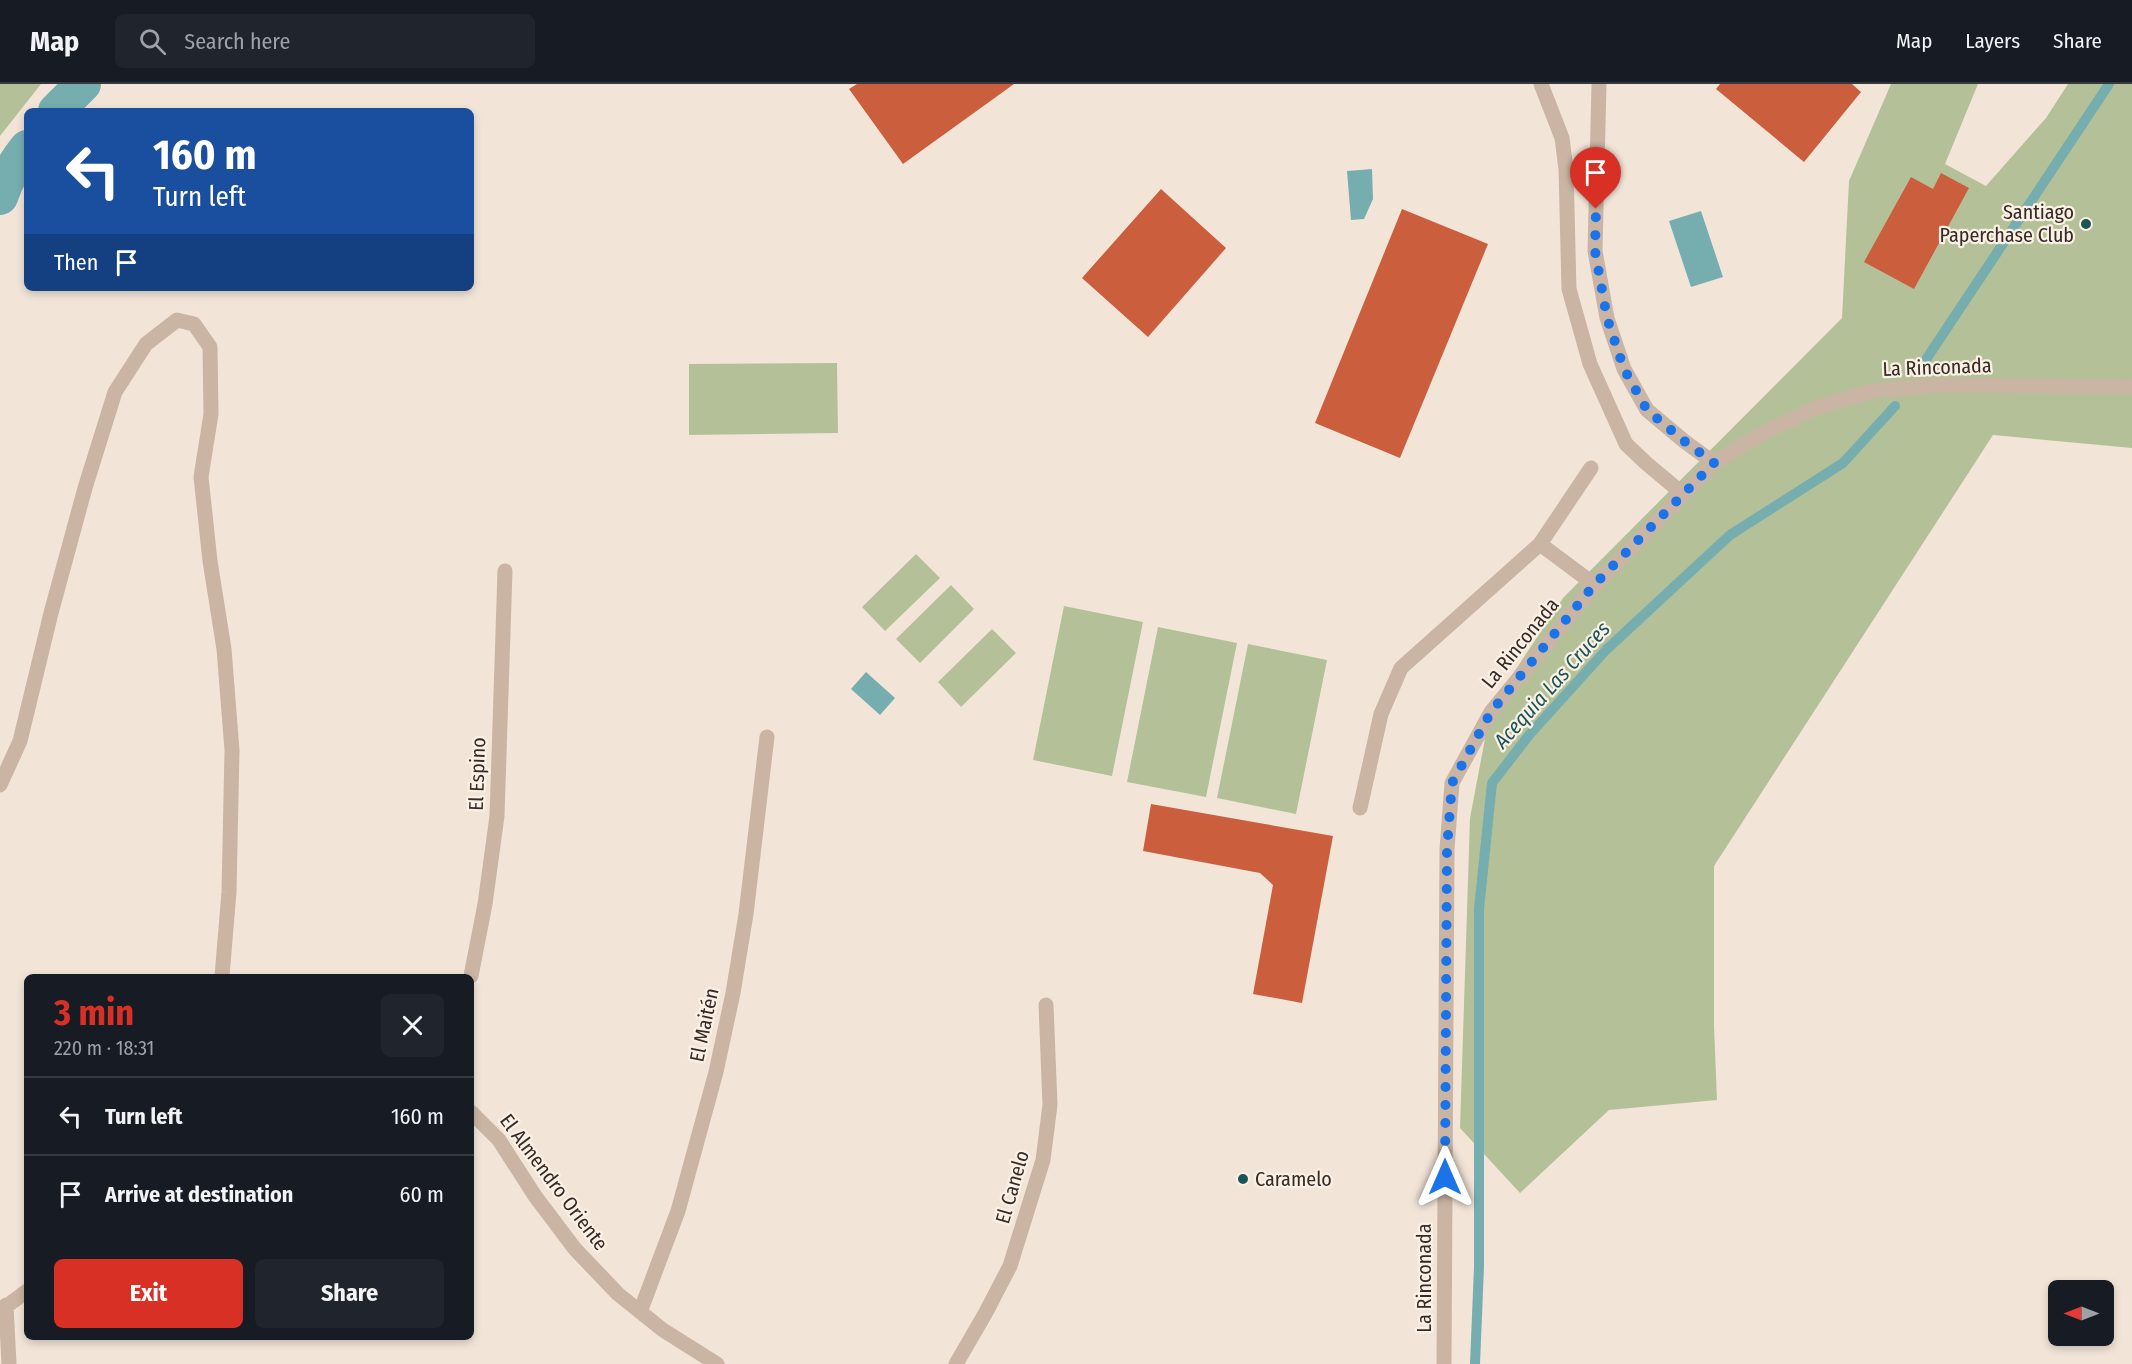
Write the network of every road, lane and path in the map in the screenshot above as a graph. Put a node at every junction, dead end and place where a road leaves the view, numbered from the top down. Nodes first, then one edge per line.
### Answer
1 (1541, 84) edge
2 (1599, 84) edge
3 (2132, 387) edge
4 (1714, 463) junction
5 (1591, 468) dead end
6 (1683, 495) junction
7 (1540, 544) junction
8 (505, 572) dead end
9 (1594, 585) junction
10 (766, 737) dead end
11 (0, 785) edge
12 (1360, 808) dead end
13 (222, 974) edge
14 (471, 974) edge
15 (1046, 1005) dead end
16 (474, 1115) edge
17 (24, 1293) edge
18 (3, 1308) edge
19 (640, 1312) junction
20 (9, 1364) edge
21 (717, 1364) edge
22 (956, 1364) edge
23 (1444, 1364) edge

1 - 6 street
2 - 4 street
3 - 4 street, La Rinconada
4 - 6 street, La Rinconada
5 - 7 street
6 - 9 street, La Rinconada
7 - 9 street
7 - 12 street
8 - 14 street, El Espino
9 - 23 street, La Rinconada
10 - 19 street, El Maitén
11 - 13 street
15 - 22 street, El Canelo
16 - 19 street, El Almendro Oriente
17 - 18 street
18 - 20 street
19 - 21 street, El Almendro Oriente

